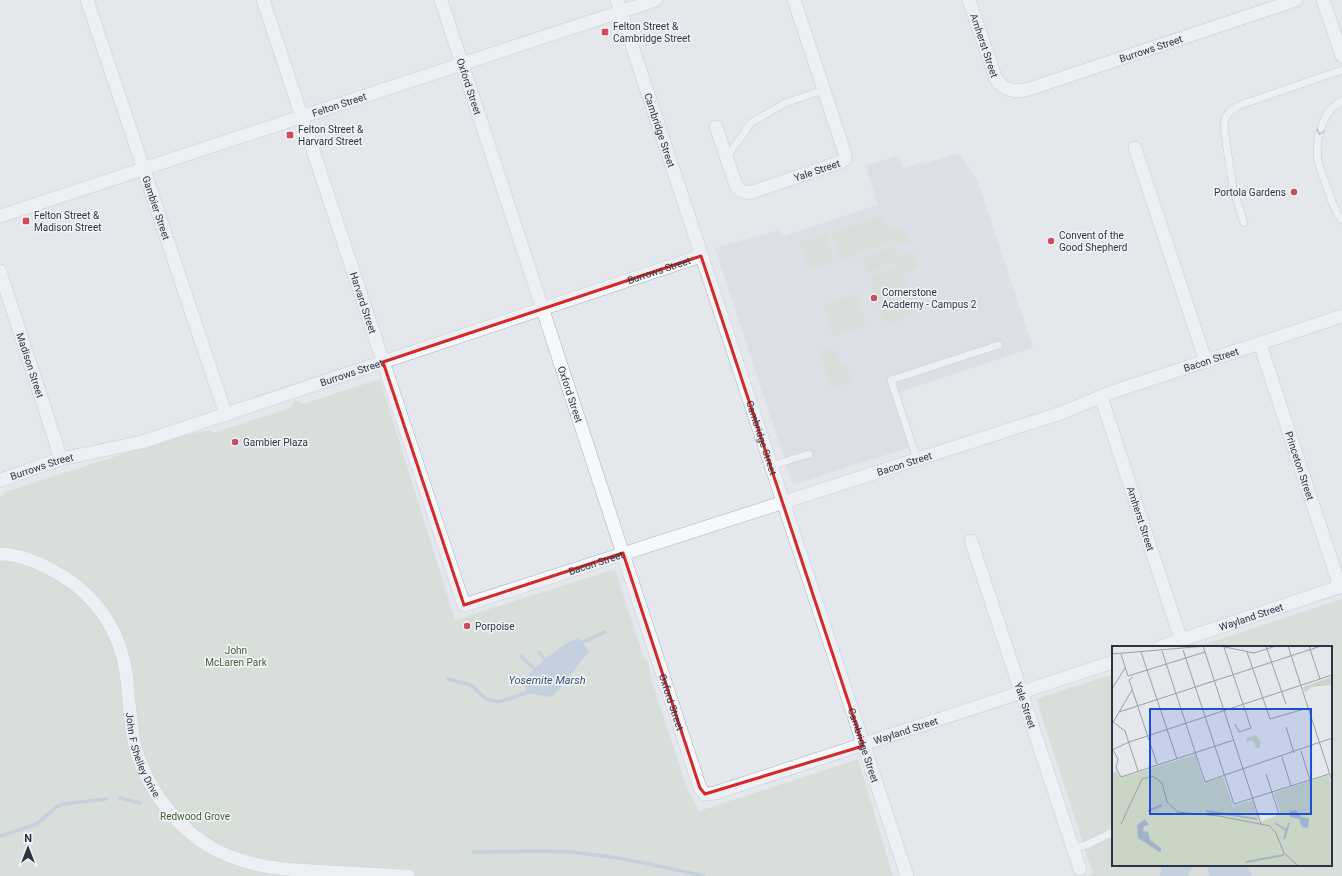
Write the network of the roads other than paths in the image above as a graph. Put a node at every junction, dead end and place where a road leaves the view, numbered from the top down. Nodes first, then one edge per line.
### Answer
1 (87, 0) edge
2 (263, 0) edge
3 (440, 0) edge
4 (656, 0) edge
5 (794, 0) edge
6 (969, 0) edge
7 (1296, 0) edge
8 (1323, 0) edge
9 (619, 6) edge
10 (1342, 56) edge
11 (462, 64) junction
12 (1342, 70) edge
13 (1005, 88) joint
14 (823, 90) junction
15 (1342, 101) edge
16 (301, 117) junction
17 (716, 127) dead end
18 (1135, 148) dead end
19 (726, 158) junction
20 (142, 169) junction
21 (0, 216) edge
22 (1342, 220) edge
23 (1244, 223) dead end
24 (701, 256) junction
25 (0, 271) edge
26 (543, 308) junction
27 (1342, 316) edge
28 (1260, 344) junction
29 (999, 345) dead end
30 (383, 362) junction
31 (1206, 362) junction
32 (1101, 397) junction
33 (226, 415) junction
34 (809, 454) dead end
35 (61, 459) junction
36 (917, 459) junction
37 (770, 466) junction
38 (0, 480) edge
39 (782, 502) junction
40 (971, 541) dead end
41 (0, 554) edge
42 (623, 554) junction
43 (1341, 587) edge
44 (464, 605) joint
45 (1181, 640) junction
46 (1163, 646) edge
47 (1112, 662) edge
48 (1021, 692) junction
49 (862, 746) junction
50 (700, 788) joint
51 (1112, 832) edge
52 (1073, 848) junction
53 (1080, 869) dead end
54 (408, 876) edge
55 (907, 876) edge

1 - 20 street, Gambier Street
2 - 16 street, Harvard Street
3 - 11 street, Oxford Street
4 - 9 street, Felton Street
5 - 14 street, Yale Street
6 - 13 street, Amherst Street
7 - 13 street, Burrows Street
8 - 10 street
9 - 11 street, Felton Street
9 - 24 street, Cambridge Street
11 - 16 street, Felton Street
11 - 26 street, Oxford Street
12 - 23 lane
14 - 19 lane
14 - 19 street, Yale Street
15 -> 22 lane
16 - 20 street, Felton Street
16 - 30 street, Harvard Street
17 - 19 street, Yale Street
18 - 31 street
20 - 21 street, Felton Street
20 - 33 street, Gambier Street
24 - 26 street, Burrows Street
24 - 37 street, Cambridge Street
25 - 35 street, Madison Street
26 - 30 street, Burrows Street
26 - 42 street, Oxford Street
27 - 28 street, Bacon Street
28 - 31 street, Bacon Street
28 - 43 street, Princeton Street
29 - 36 lane
30 - 33 street, Burrows Street
30 - 44 street, Harvard Street
31 - 32 street, Bacon Street
32 - 36 street, Bacon Street
32 - 45 street, Amherst Street
33 - 35 street, Burrows Street
34 - 37 lane
35 - 38 street, Burrows Street
36 - 39 street, Bacon Street
37 - 39 street, Cambridge Street
39 - 42 street, Bacon Street
39 - 49 street, Cambridge Street
40 - 48 street, Yale Street
41 - 54 street, John F Shelley Drive
42 - 44 street, Bacon Street
42 - 50 street, Oxford Street
43 - 45 street, Wayland Street
45 - 46 street, Wayland Street
47 - 48 street, Wayland Street
48 - 49 street, Wayland Street
48 - 52 street, Yale Street
49 - 50 street, Wayland Street
49 - 55 street, Cambridge Street
51 - 52 lane
52 - 53 street, Yale Street

